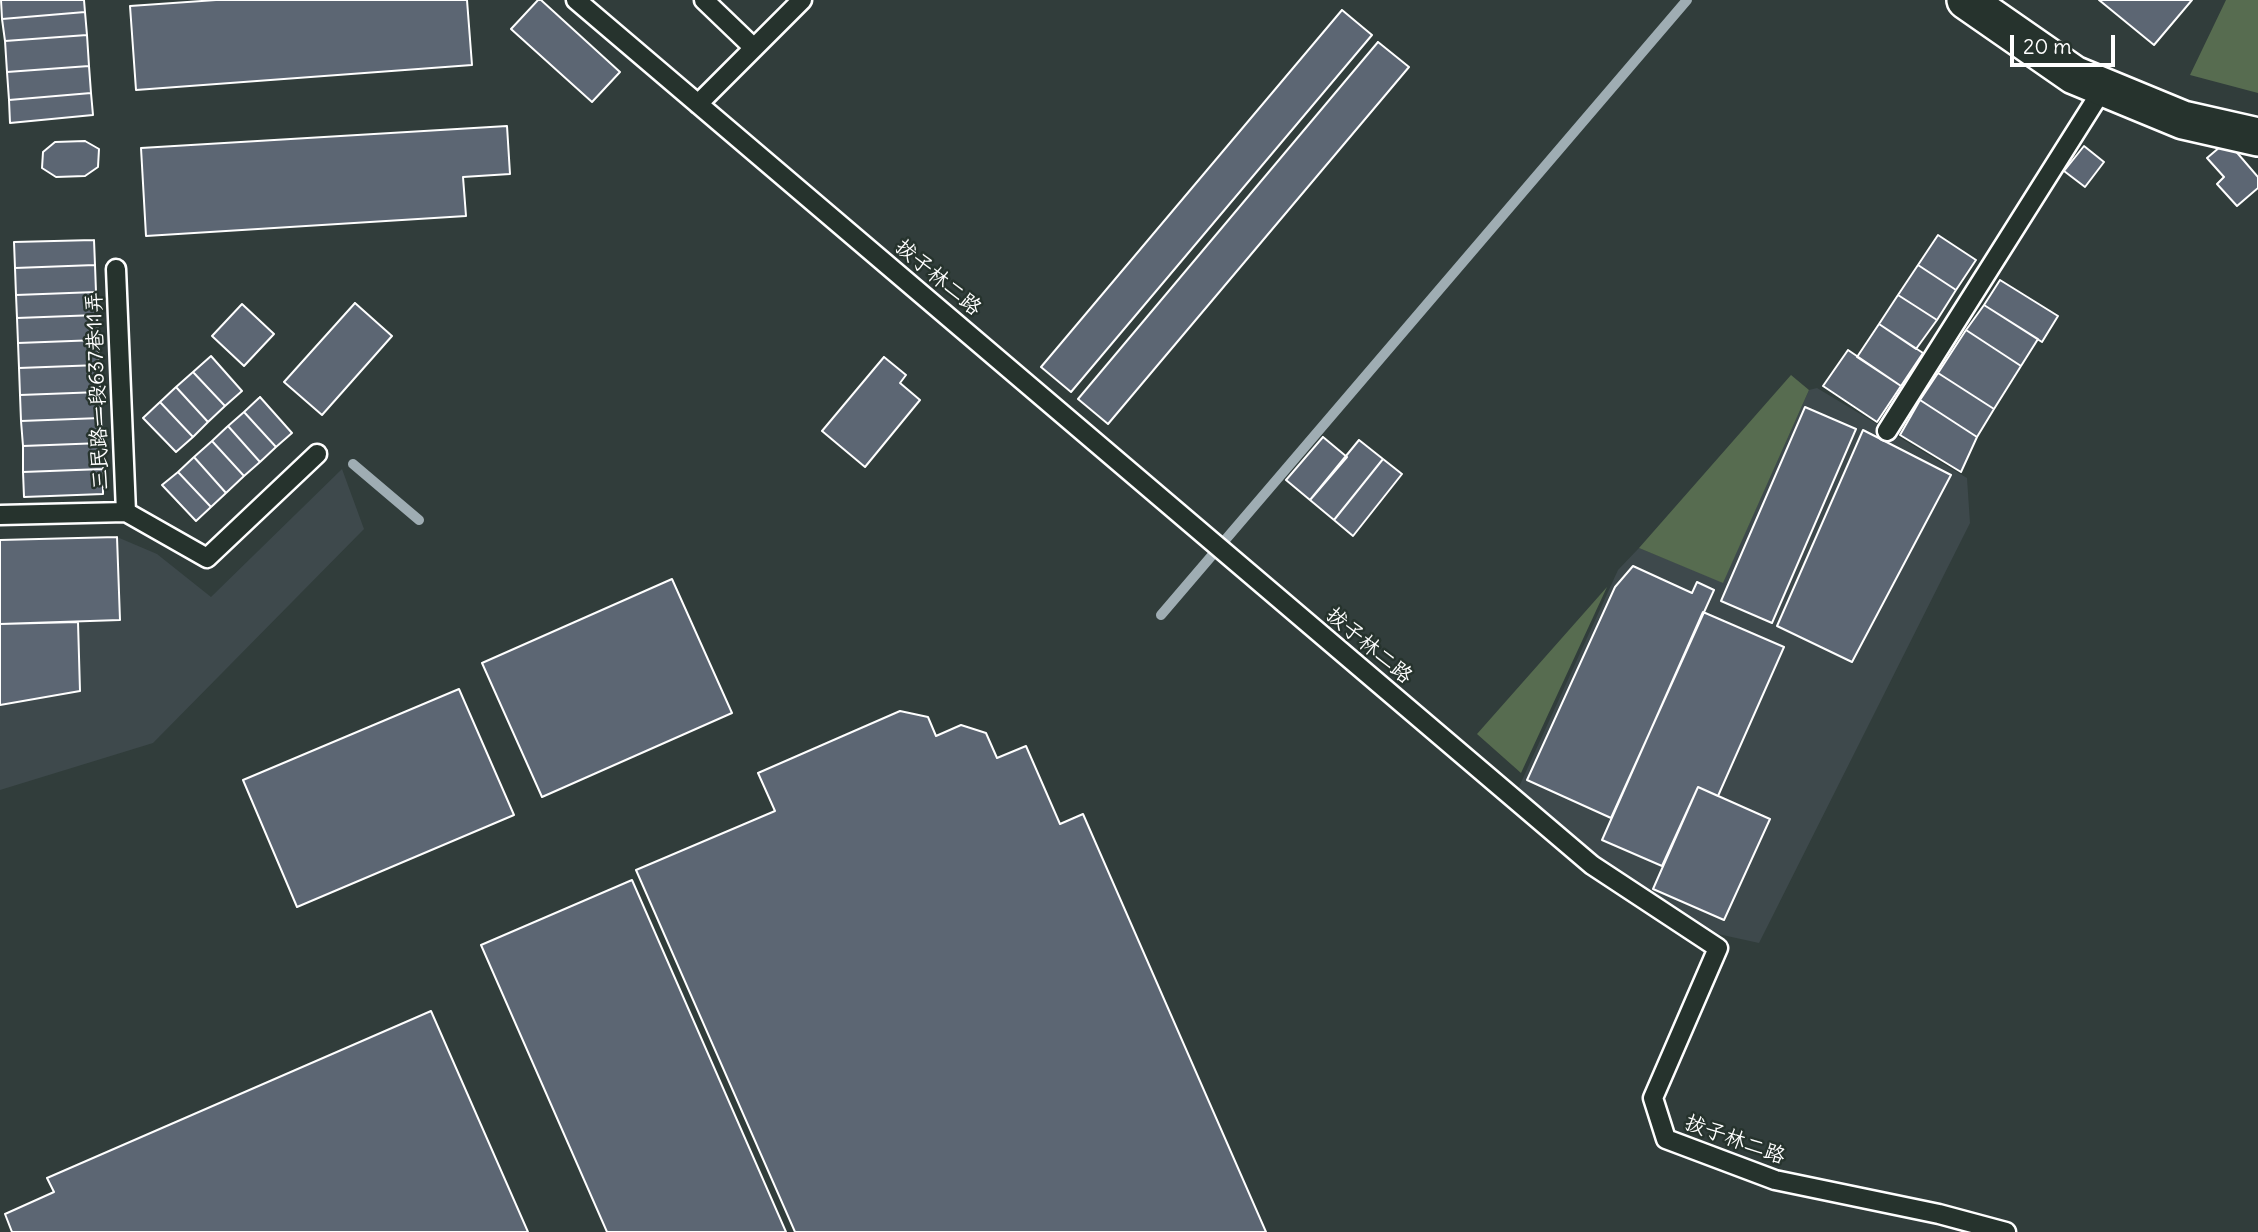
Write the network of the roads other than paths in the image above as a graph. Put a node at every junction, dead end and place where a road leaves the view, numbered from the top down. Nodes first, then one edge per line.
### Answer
1 (576, 0) edge
2 (704, 0) edge
3 (802, 0) edge
4 (1966, 0) edge
5 (754, 48) junction
6 (2104, 87) junction
7 (698, 104) junction
8 (2258, 137) edge
9 (116, 269) dead end
10 (1887, 432) dead end
11 (317, 454) dead end
12 (126, 512) junction
13 (0, 514) edge
14 (2006, 1232) edge

1 - 7 lane, 拔子林二路
2 - 5 lane
3 - 5 lane
4 - 6 street
5 - 7 lane
6 - 8 street
6 - 10 lane
7 - 14 lane, 拔子林二路
9 - 12 lane, 三民路一段637巷11弄
11 - 12 lane
12 - 13 lane

